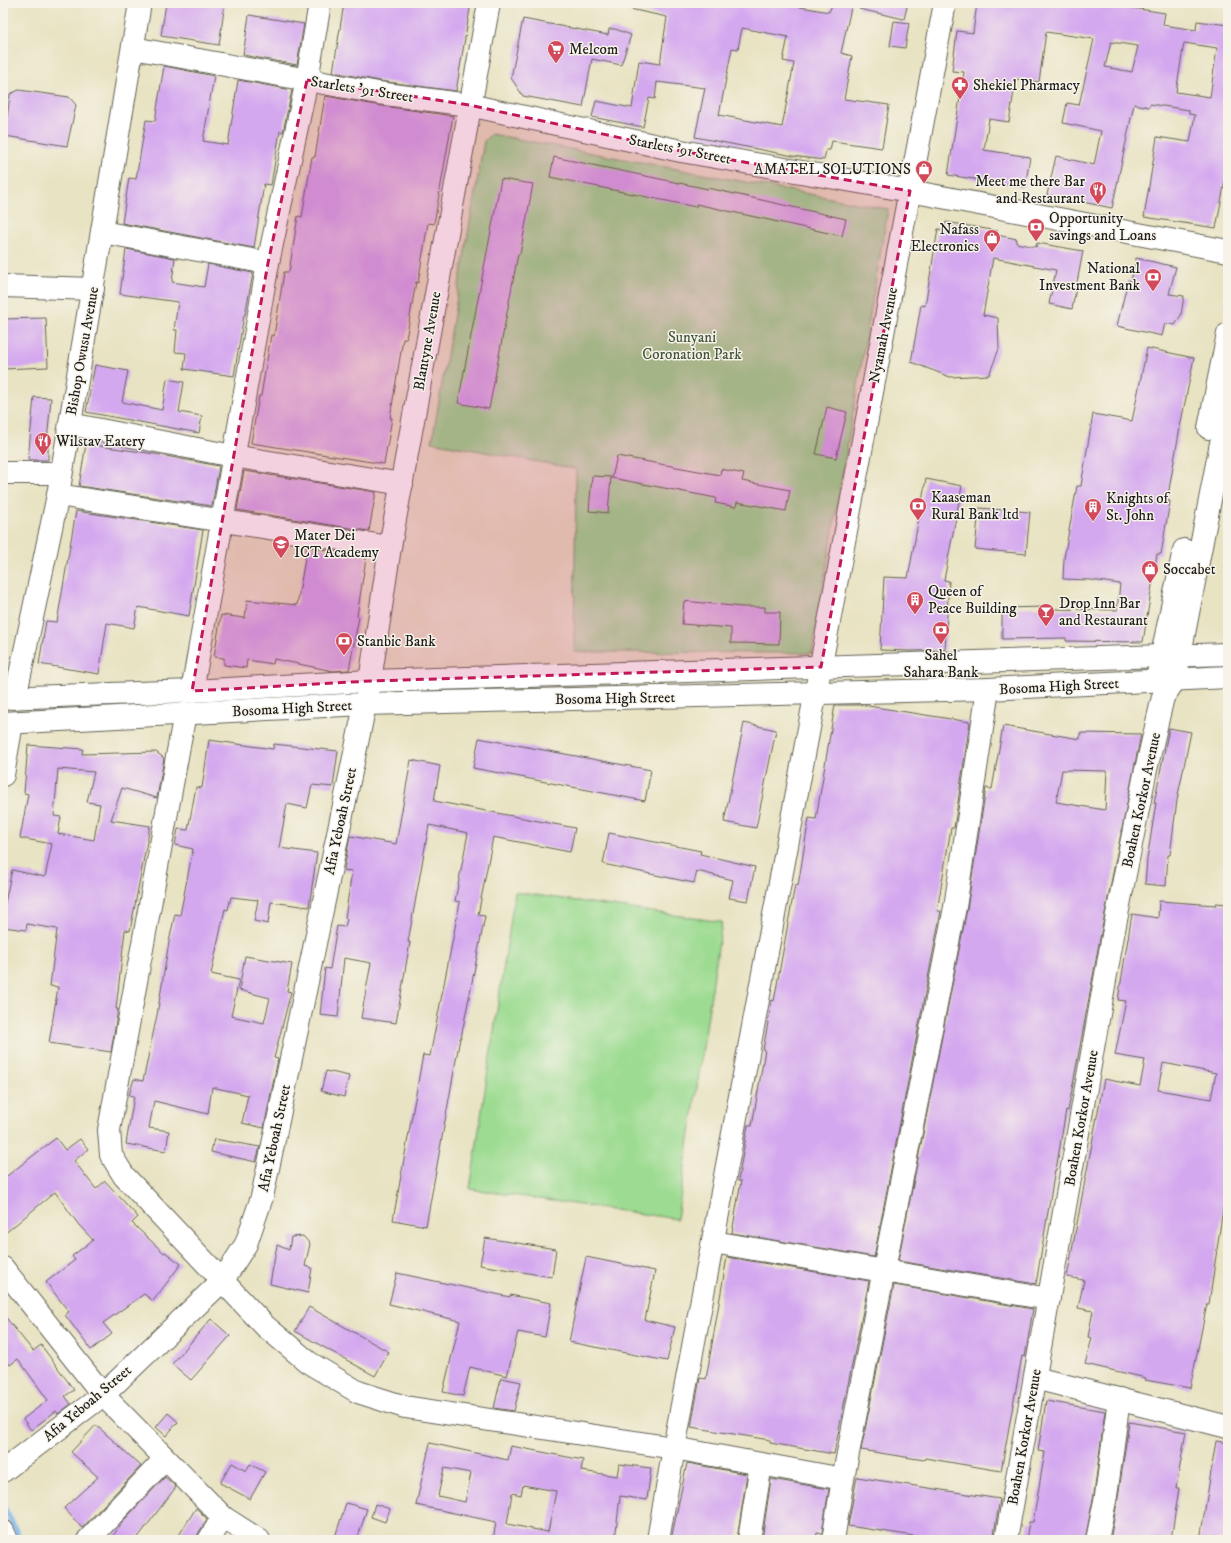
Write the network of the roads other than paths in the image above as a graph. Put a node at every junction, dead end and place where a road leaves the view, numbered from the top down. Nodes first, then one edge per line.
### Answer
1 (140, 3) edge
2 (320, 3) edge
3 (489, 3) edge
4 (945, 3) edge
5 (133, 48) junction
6 (307, 80) junction
7 (469, 105) junction
8 (910, 191) junction
9 (102, 232) junction
10 (1228, 251) edge
11 (268, 263) junction
12 (3, 286) edge
13 (92, 289) junction
14 (1228, 334) edge
15 (1228, 407) edge
16 (70, 424) junction
17 (233, 456) junction
18 (3, 473) edge
19 (61, 473) junction
20 (402, 484) junction
21 (58, 496) junction
22 (1219, 500) edge
23 (222, 520) junction
24 (390, 547) junction
25 (1228, 654) edge
26 (1170, 656) junction
27 (821, 667) junction
28 (1228, 677) edge
29 (370, 681) junction
30 (1165, 686) junction
31 (988, 689) junction
32 (192, 691) junction
33 (816, 692) junction
34 (9, 698) edge
35 (364, 704) junction
36 (185, 713) junction
37 (8, 723) edge
38 (3, 775) edge
39 (713, 1242) junction
40 (3, 1268) edge
41 (884, 1271) junction
42 (223, 1280) junction
43 (1049, 1299) junction
44 (1035, 1378) junction
45 (103, 1395) junction
46 (1119, 1399) junction
47 (1228, 1427) edge
48 (674, 1448) junction
49 (165, 1459) junction
50 (761, 1464) junction
51 (3, 1471) edge
52 (844, 1479) junction
53 (223, 1517) junction
54 (3, 1531) edge
55 (8, 1540) edge
56 (88, 1540) edge
57 (209, 1540) edge
58 (259, 1540) edge
59 (658, 1540) edge
60 (749, 1540) edge
61 (833, 1540) edge
62 (1006, 1540) edge
63 (1097, 1540) edge

1 - 5 street, Bishop Owusu Avenue
2 - 6 street
3 - 7 street, Blantyne Avenue
4 - 8 street, Nyamah Avenue
5 - 6 street, Starlets '91 Street
5 - 9 street, Bishop Owusu Avenue
6 - 7 street, Starlets '91 Street
6 - 11 street
7 - 8 street, Starlets '91 Street
7 - 20 street, Blantyne Avenue
8 - 10 street, Starlets '91 Street
8 - 27 street, Nyamah Avenue
9 - 11 street
9 - 13 street, Bishop Owusu Avenue
11 - 17 street
12 - 13 street
13 - 16 street, Bishop Owusu Avenue
14 - 26 street, Boahen Korkor Avenue
15 - 22 street, Boahen Korkor Avenue
16 - 17 street
16 - 19 street, Bishop Owusu Avenue
17 - 20 street
17 - 23 street
18 - 19 street
19 - 21 street, Bishop Owusu Avenue
20 - 24 street, Blantyne Avenue
21 - 23 street
21 - 34 street, Bishop Owusu Avenue
22 - 26 street, Boahen Korkor Avenue
23 - 24 street
23 - 32 street
24 - 29 street, Blantyne Avenue
25 - 26 street, Bosoma High Street
26 - 27 street, Bosoma High Street
26 - 30 street, Boahen Korkor Avenue
27 - 29 street, Bosoma High Street
27 - 33 street, Nyamah Avenue
28 - 30 street, Bosoma High Street
29 - 32 street, Bosoma High Street
29 - 35 street, Afia Yeboah Street
30 - 31 street, Bosoma High Street
30 - 43 street, Boahen Korkor Avenue
31 - 33 street, Bosoma High Street
31 - 41 street
32 - 34 street, Bosoma High Street
33 - 35 street, Bosoma High Street
33 - 39 street, Nyamah Avenue
35 - 36 street, Bosoma High Street
35 - 42 street, Afia Yeboah Street
36 - 37 street, Bosoma High Street
36 - 42 street
37 - 38 street
39 - 41 street
39 - 48 street, Nyamah Avenue
40 - 45 street
41 - 43 street
41 - 52 street
42 - 45 street, Afia Yeboah Street
42 - 48 street
43 - 44 street, Boahen Korkor Avenue
44 - 46 street
44 - 62 street, Boahen Korkor Avenue
45 - 49 street
45 - 51 street, Afia Yeboah Street
46 - 47 street
46 - 63 street
48 - 50 street
48 - 59 street, Nyamah Avenue
49 - 53 street
49 - 56 street
50 - 52 street
50 - 60 street
52 - 61 street
53 - 57 street
53 - 58 street
54 - 55 street

